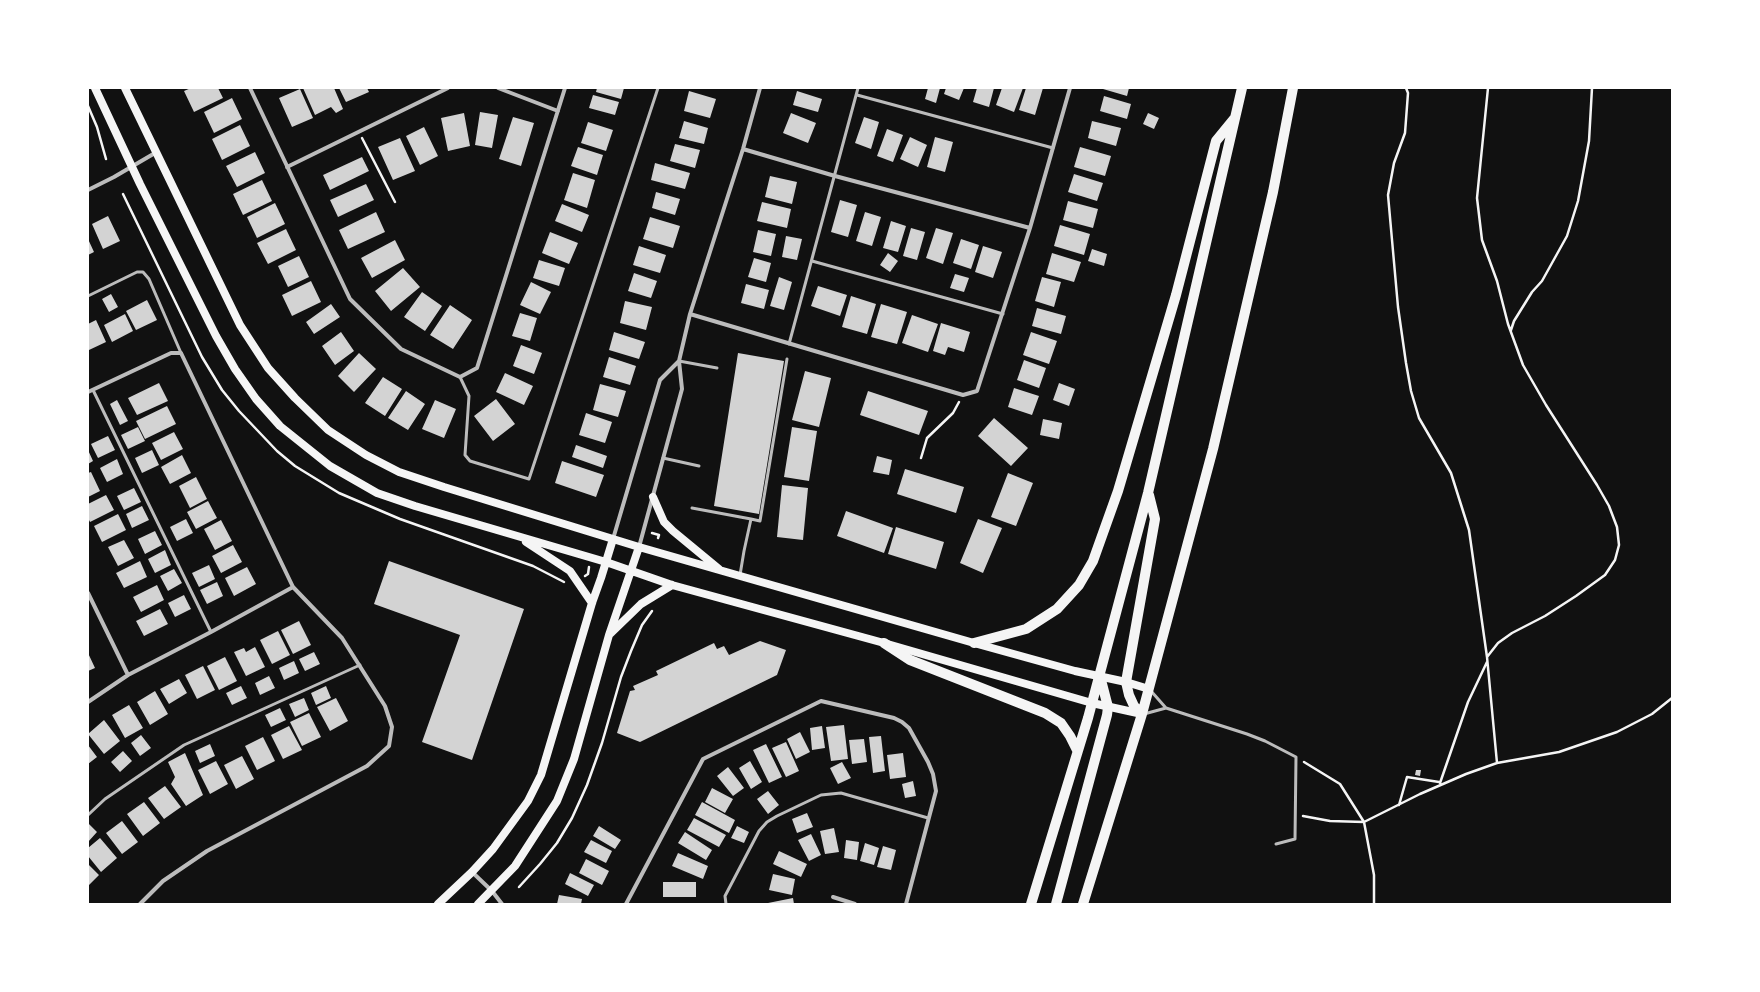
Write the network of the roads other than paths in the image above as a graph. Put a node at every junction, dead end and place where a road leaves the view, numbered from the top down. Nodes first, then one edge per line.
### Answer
1 (95, 88) edge
2 (125, 88) edge
3 (250, 88) edge
4 (448, 88) edge
5 (498, 88) edge
6 (565, 88) edge
7 (658, 88) edge
8 (760, 88) edge
9 (858, 88) edge
10 (1070, 88) edge
11 (1242, 88) edge
12 (1293, 88) edge
13 (857, 95) junction
14 (558, 111) junction
15 (1236, 115) junction
16 (1053, 148) junction
17 (743, 149) junction
18 (155, 153) junction
19 (132, 166) junction
20 (287, 167) junction
21 (835, 176) junction
22 (88, 190) edge
23 (1030, 228) junction
24 (812, 261) junction
25 (88, 296) edge
26 (690, 314) junction
27 (1003, 314) junction
28 (789, 344) junction
29 (181, 354) junction
30 (787, 359) dead end
31 (679, 361) junction
32 (717, 368) dead end
33 (460, 377) junction
34 (93, 390) junction
35 (88, 392) edge
36 (663, 458) junction
37 (699, 466) dead end
38 (1148, 493) junction
39 (653, 497) junction
40 (692, 508) dead end
41 (751, 519) junction
42 (518, 537) junction
43 (613, 539) junction
44 (639, 547) junction
45 (606, 562) junction
46 (631, 570) junction
47 (723, 572) junction
48 (740, 576) junction
49 (672, 585) junction
50 (293, 587) junction
51 (88, 592) edge
52 (592, 603) junction
53 (210, 632) junction
54 (609, 635) junction
55 (884, 643) junction
56 (974, 643) junction
57 (360, 666) junction
58 (128, 675) junction
59 (1100, 676) junction
60 (1126, 682) junction
61 (1149, 690) junction
62 (88, 702) edge
63 (1092, 704) junction
64 (1108, 708) junction
65 (1166, 708) junction
66 (1142, 714) junction
67 (1077, 750) junction
68 (88, 815) edge
69 (928, 818) junction
70 (1276, 844) dead end
71 (472, 872) junction
72 (492, 891) junction
73 (833, 897) dead end
74 (140, 904) edge
75 (438, 904) edge
76 (478, 904) edge
77 (502, 904) edge
78 (626, 904) edge
79 (726, 904) edge
80 (855, 904) edge
81 (906, 904) edge
82 (1031, 904) edge
83 (1056, 904) edge
84 (1083, 904) edge

1 - 19 main road
2 - 18 main road
3 - 20 street
4 - 20 street
5 - 14 street
6 - 14 street
7 - 33 lane
8 - 17 street
9 - 13 lane
10 - 16 street
11 - 15 main road
12 - 61 main road
13 - 16 lane
13 - 21 lane
14 - 33 street
15 - 38 main road
15 - 56 main road
16 - 23 street
17 - 21 street
17 - 26 street
18 - 19 street
18 - 43 main road
19 - 22 street
19 - 42 main road
20 - 33 street
21 - 23 street
21 - 24 lane
23 - 27 street
24 - 27 lane
24 - 28 lane
25 - 29 lane
26 - 28 street
26 - 31 street
27 - 28 street
29 - 34 street
29 - 50 street
30 - 41 lane
31 - 32 lane
31 - 36 street
31 - 43 street
34 - 35 street
34 - 53 lane
36 - 37 lane
36 - 39 street
38 - 59 main road
38 - 60 main road
39 - 44 street
39 - 47 main road
40 - 41 lane
41 - 48 lane
42 - 45 main road
42 - 52 main road
43 - 44 main road
43 - 45 main road
44 - 46 main road
44 - 47 main road
45 - 46 main road
45 - 52 main road
46 - 49 main road
46 - 54 main road
47 - 48 main road
48 - 56 main road
49 - 54 main road
49 - 55 main road
50 - 53 street
50 - 57 street
51 - 58 street
52 - 71 main road
53 - 58 street
54 - 72 main road
55 - 63 main road
55 - 67 main road
56 - 59 main road
57 - 68 lane
57 - 74 street
58 - 62 street
59 - 60 main road
59 - 63 main road
59 - 64 main road
60 - 61 main road
60 - 66 main road
61 - 65 lane
61 - 66 main road
63 - 64 main road
63 - 67 main road
64 - 66 main road
64 - 83 main road
65 - 66 lane
65 - 70 lane
66 - 84 main road
67 - 82 main road
69 - 78 street
69 - 79 lane
69 - 81 street
71 - 72 street
71 - 75 main road
72 - 76 main road
72 - 77 street
73 - 80 street

